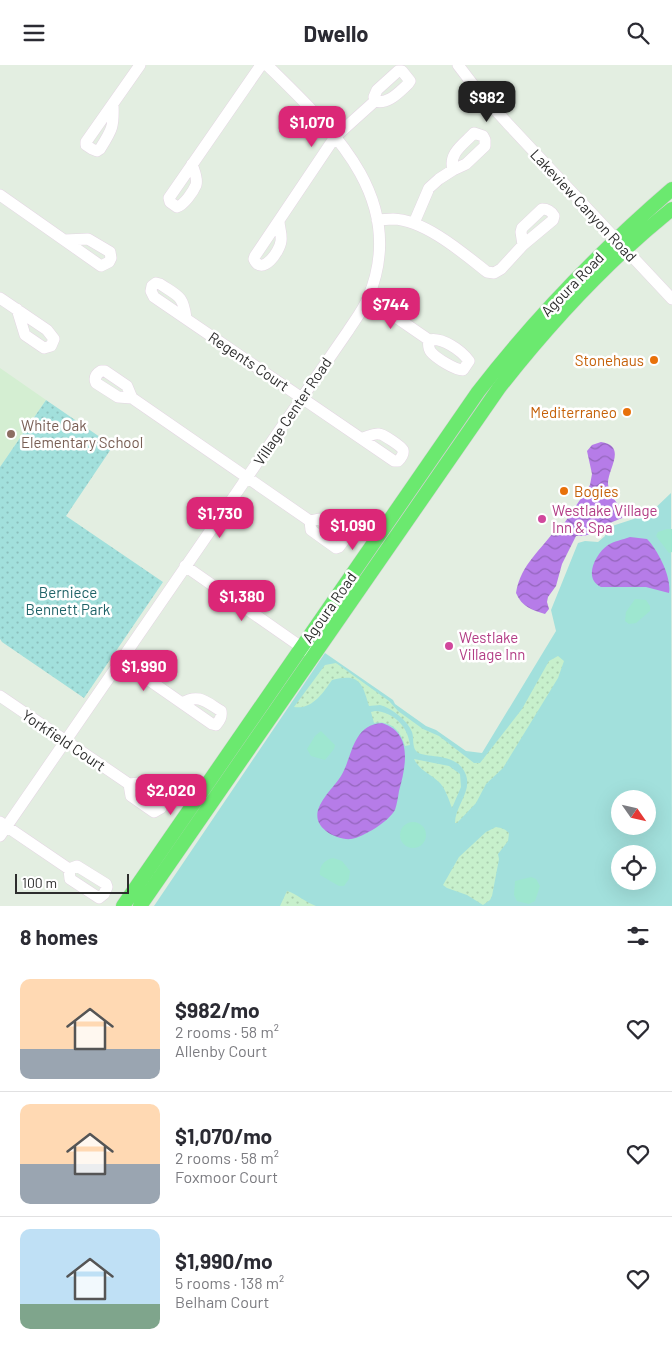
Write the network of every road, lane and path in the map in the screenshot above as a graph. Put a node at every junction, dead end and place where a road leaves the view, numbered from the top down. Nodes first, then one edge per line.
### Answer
1 (140, 65) edge
2 (261, 65) edge
3 (267, 65) edge
4 (458, 65) edge
5 (376, 101) dead end
6 (113, 103) dead end
7 (335, 137) junction
8 (192, 165) dead end
9 (453, 170) dead end
10 (672, 189) edge
11 (0, 195) edge
12 (672, 209) edge
13 (377, 220) junction
14 (278, 221) dead end
15 (414, 223) junction
16 (65, 240) dead end
17 (621, 244) junction
18 (523, 245) dead end
19 (0, 298) edge
20 (368, 298) junction
21 (672, 299) edge
22 (17, 309) dead end
23 (186, 317) dead end
24 (429, 341) dead end
25 (302, 397) junction
26 (132, 398) dead end
27 (363, 439) dead end
28 (247, 478) junction
29 (310, 521) dead end
30 (185, 566) junction
31 (301, 647) junction
32 (313, 655) junction
33 (120, 660) junction
34 (0, 696) edge
35 (182, 703) dead end
36 (66, 740) junction
37 (129, 785) dead end
38 (2, 828) edge
39 (69, 869) dead end
40 (123, 906) edge
41 (140, 906) edge

1 - 6 street
2 - 8 street
3 - 7 street, Village Center Road
4 - 17 street, Lakeview Canyon Road
5 - 7 street
7 - 13 street, Village Center Road
7 - 14 street
9 - 15 street
10 - 17 main road, Agoura Road
11 - 16 street
12 - 17 main road, Agoura Road
13 - 15 street
13 - 20 street, Village Center Road
15 - 18 street
17 - 21 street, Lakeview Canyon Road
17 - 31 main road, Agoura Road
17 - 32 main road, Agoura Road
19 - 22 street
20 - 24 street
20 - 25 street, Village Center Road
23 - 25 street, Regents Court
25 - 27 street, Regents Court
25 - 28 street, Village Center Road
26 - 28 street
28 - 29 street
28 - 30 street, Village Center Road
30 - 31 street
30 - 33 street, Village Center Road
31 - 32 street
31 - 40 main road, Agoura Road
32 - 41 main road, Agoura Road
33 - 35 street
33 - 36 street, Village Center Road
34 - 36 street, Yorkfield Court
36 - 37 street, Yorkfield Court
36 - 38 street, Village Center Road
38 - 39 street

